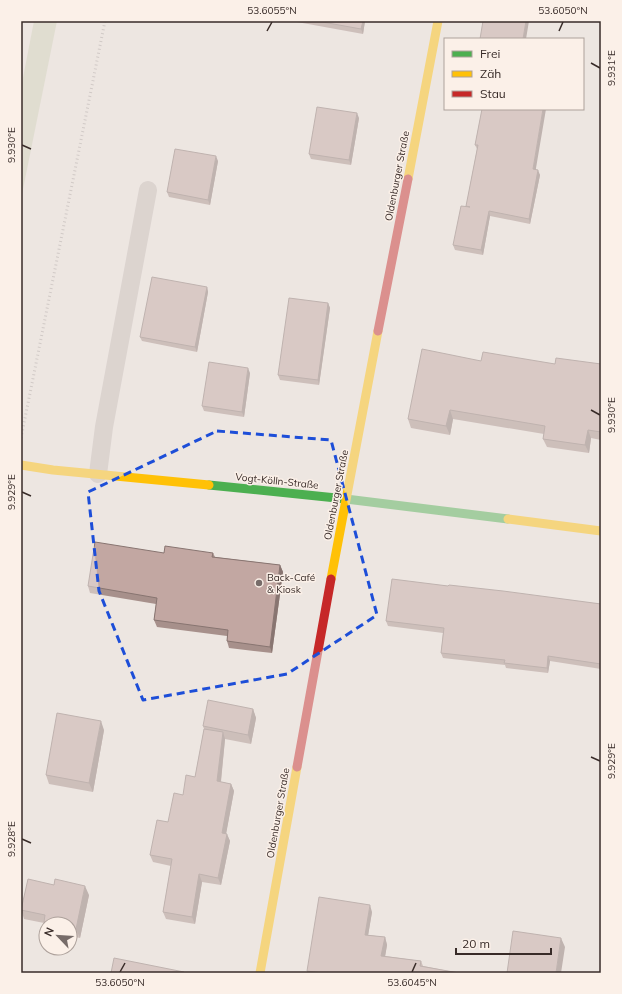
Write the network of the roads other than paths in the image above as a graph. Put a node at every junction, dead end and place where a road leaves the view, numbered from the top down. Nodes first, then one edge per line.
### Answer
1 (438, 21) edge
2 (148, 190) dead end
3 (21, 465) edge
4 (98, 474) junction
5 (346, 499) junction
6 (601, 531) edge
7 (260, 973) edge

1 - 5 street, Oldenburger Straße
2 - 4 lane
3 - 4 street, Vogt-Kölln-Straße
4 - 5 street, Vogt-Kölln-Straße
5 - 6 street, Vogt-Kölln-Straße
5 - 7 street, Oldenburger Straße

